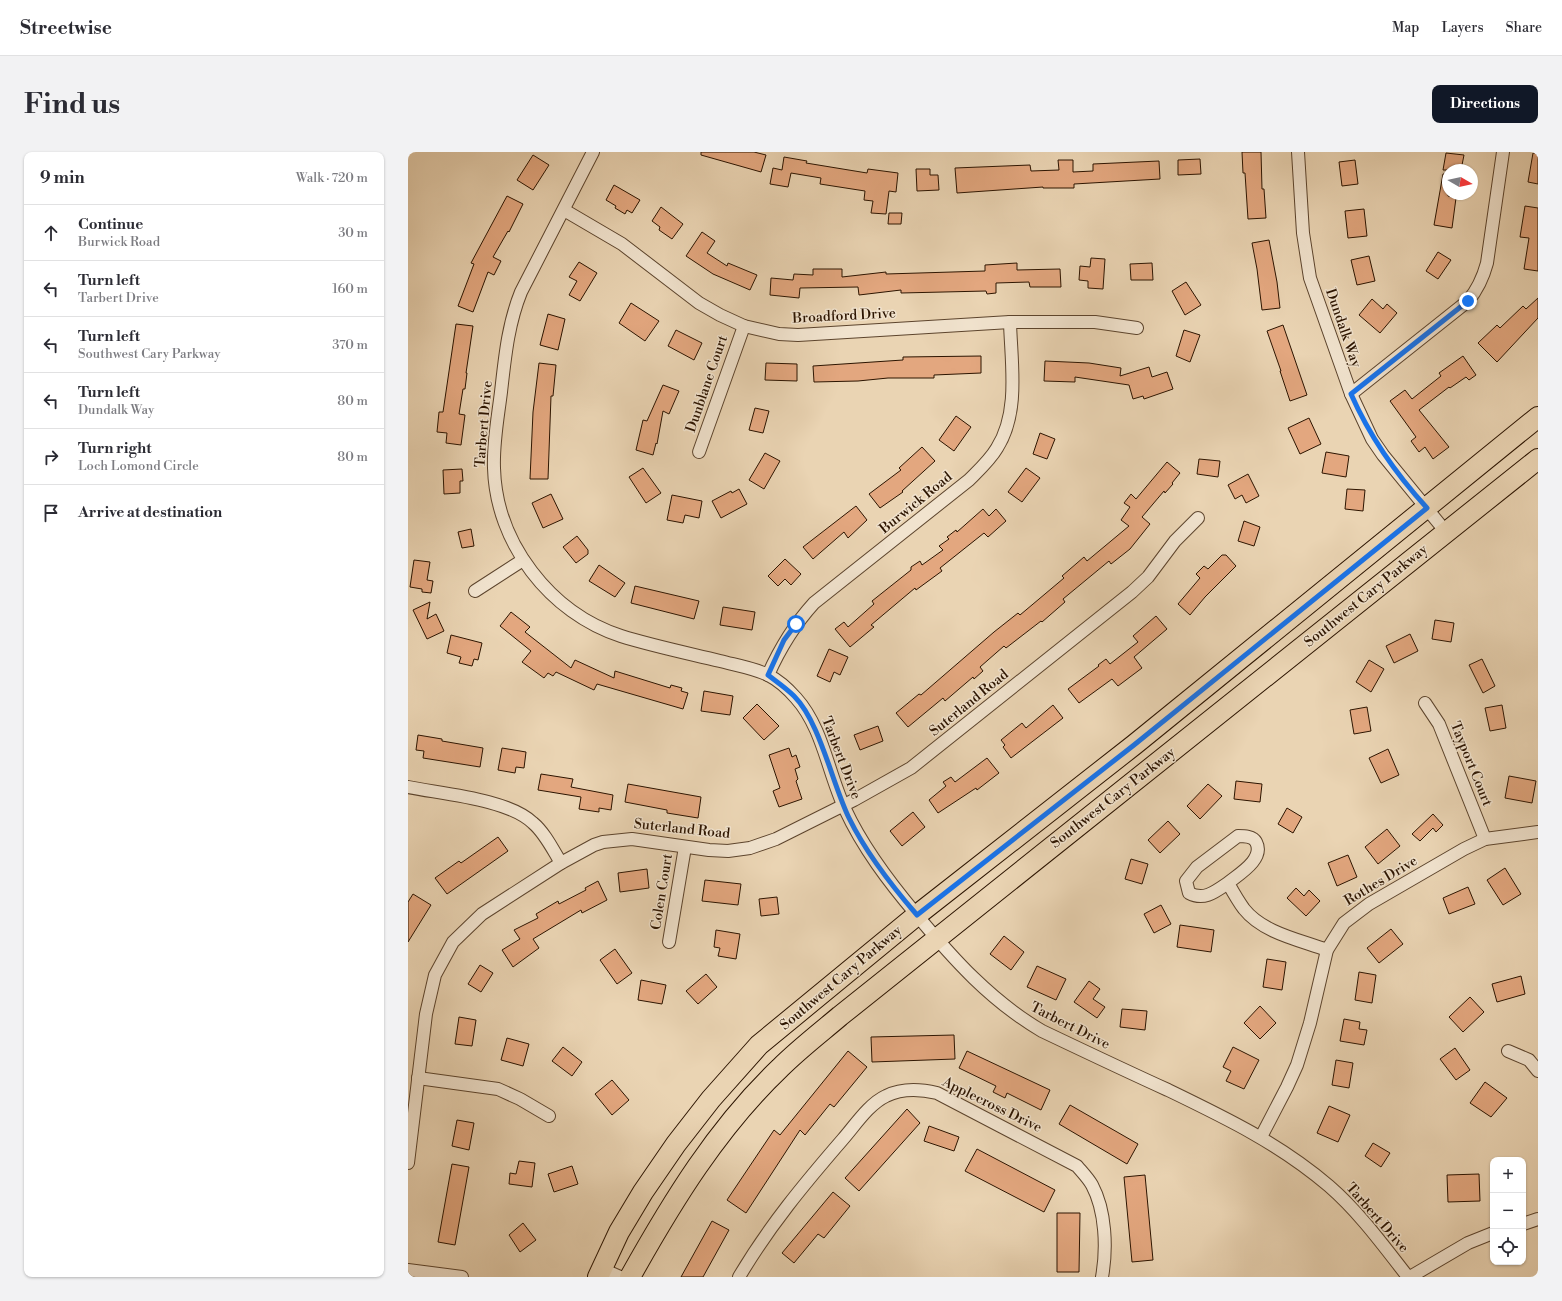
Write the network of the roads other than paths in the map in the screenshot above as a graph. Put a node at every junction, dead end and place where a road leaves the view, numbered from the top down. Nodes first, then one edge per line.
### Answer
1 (593, 152) edge
2 (1298, 152) edge
3 (1503, 152) edge
4 (564, 210) junction
5 (1010, 322) junction
6 (744, 326) junction
7 (1137, 328) dead end
8 (1351, 394) junction
9 (1538, 417) edge
10 (699, 452) dead end
11 (1538, 459) edge
12 (1427, 508) junction
13 (1198, 518) dead end
14 (1446, 532) junction
15 (523, 560) junction
16 (475, 591) dead end
17 (768, 675) junction
18 (1425, 703) dead end
19 (408, 787) edge
20 (843, 805) junction
21 (1538, 832) edge
22 (1485, 839) junction
23 (685, 847) junction
24 (561, 863) junction
25 (1228, 883) junction
26 (917, 915) junction
27 (936, 939) junction
28 (669, 942) dead end
29 (1327, 950) junction
30 (1508, 1051) dead end
31 (1538, 1072) edge
32 (418, 1078) junction
33 (549, 1116) dead end
34 (1261, 1136) junction
35 (408, 1163) edge
36 (1538, 1219) edge
37 (1526, 1223) edge
38 (1490, 1234) edge
39 (408, 1270) edge
40 (600, 1273) edge
41 (462, 1277) edge
42 (620, 1277) edge
43 (630, 1277) edge
44 (739, 1277) edge
45 (1102, 1277) edge
46 (1409, 1277) edge

1 - 4 street, Tarbert Drive
2 - 8 street, Dundalk Way
3 - 8 street
4 - 6 street, Broadford Drive
4 - 15 street, Tarbert Drive
5 - 6 street, Broadford Drive
5 - 7 street, Broadford Drive
5 - 17 street, Burwick Road
6 - 10 street, Dunblane Court
8 - 12 street, Dundalk Way
9 - 12 main road, Southwest Cary Parkway
11 - 14 main road, Southwest Cary Parkway
12 - 14 street, Dundalk Way
12 - 26 main road, Southwest Cary Parkway
13 - 20 street, Suterland Road
14 - 27 main road, Southwest Cary Parkway
15 - 16 street
15 - 17 street, Tarbert Drive
17 - 20 street, Tarbert Drive
18 - 22 street, Tayport Court
19 - 24 street
20 - 23 street, Suterland Road
20 - 26 street, Tarbert Drive
21 - 22 street, Rothes Drive
22 - 29 street, Rothes Drive
23 - 24 street, Suterland Road
23 - 28 street, Colen Court
24 - 32 street, Suterland Road
25 - 25 street
25 - 29 street
26 - 27 street, Tarbert Drive
26 - 40 main road, Southwest Cary Parkway
27 - 34 street, Tarbert Drive
27 - 43 main road, Southwest Cary Parkway
29 - 34 street, Rothes Drive
30 - 31 street
32 - 33 street
32 - 35 street, Suterland Road
34 - 46 street, Tarbert Drive
36 - 37 street
38 - 46 street
39 - 41 street
40 - 42 street
44 - 45 street, Applecross Drive

